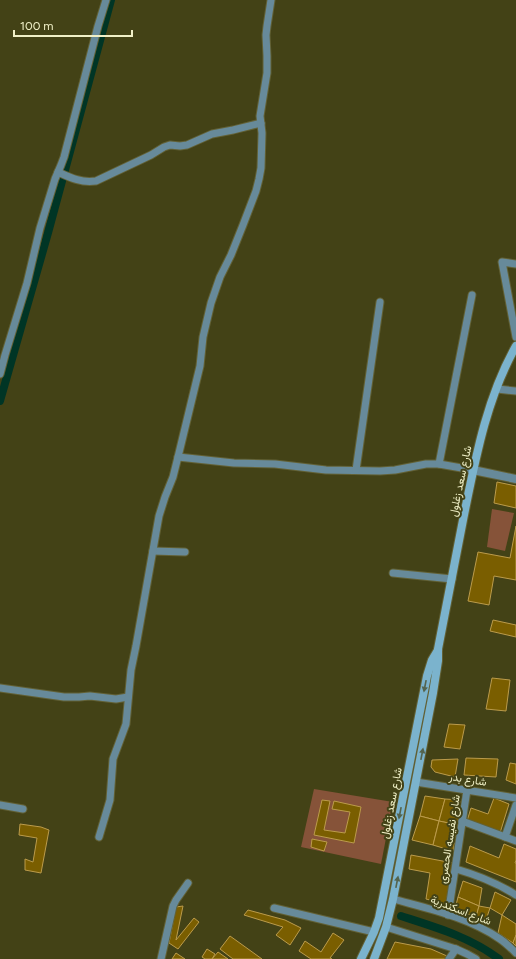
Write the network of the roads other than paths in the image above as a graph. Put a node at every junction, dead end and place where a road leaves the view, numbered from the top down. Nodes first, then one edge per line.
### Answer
1 (106, 0) edge
2 (271, 0) edge
3 (261, 123) junction
4 (59, 172) junction
5 (516, 264) edge
6 (472, 295) dead end
7 (380, 302) dead end
8 (516, 337) edge
9 (516, 346) edge
10 (0, 374) edge
11 (497, 388) junction
12 (516, 391) edge
13 (178, 457) junction
14 (439, 464) junction
15 (356, 470) junction
16 (473, 470) junction
17 (516, 479) edge
18 (153, 551) junction
19 (185, 552) dead end
20 (393, 573) dead end
21 (452, 579) junction
22 (438, 649) junction
23 (0, 688) edge
24 (128, 698) junction
25 (416, 782) junction
26 (467, 790) junction
27 (516, 798) edge
28 (0, 805) edge
29 (516, 805) edge
30 (23, 809) dead end
31 (462, 821) junction
32 (99, 836) dead end
33 (505, 837) junction
34 (516, 841) edge
35 (456, 869) junction
36 (188, 882) dead end
37 (516, 895) edge
38 (394, 899) junction
39 (274, 908) dead end
40 (448, 915) junction
41 (386, 927) junction
42 (374, 932) junction
43 (456, 950) junction
44 (516, 953) edge
45 (161, 959) edge
46 (361, 959) edge
47 (374, 959) edge
48 (449, 959) edge
49 (476, 959) edge

1 - 4 street
2 - 3 street
3 - 4 street
3 - 13 street
4 - 10 street
5 - 8 street
6 - 14 street
7 - 15 street
9 - 11 main road, شارع سعد زغلول
11 - 12 street
11 - 16 main road, شارع سعد زغلول
13 - 15 street
13 - 18 street
14 - 15 street
14 - 16 street
16 - 17 street
16 - 21 main road, شارع سعد زغلول
18 - 19 street
18 - 24 street
20 - 21 street
21 - 22 main road, شارع سعد زغلول
25 -> 22 main road, شارع سعد زغلول
22 -> 42 main road, شارع سعد زغلول
23 - 24 street
24 - 32 street
25 - 26 street, شارع بدر
38 -> 25 main road, شارع سعد زغلول
26 - 27 street, شارع بدر
26 - 31 street, شارع نفيسه الحصرى
28 - 30 street
29 - 33 street
31 - 33 street
31 - 35 street, شارع نفيسه الحصرى
33 - 34 street
35 - 37 street
35 - 40 street, شارع نفيسه الحصرى
36 - 45 street
38 - 40 street, شارع اسكندرية
38 - 41 main road, شارع سعد زغلول
39 - 42 street
40 - 44 street, شارع اسكندرية
41 - 43 street
41 - 47 main road, شارع سعد زغلول
42 - 46 main road, شارع سعد زغلول
43 - 48 street
43 - 49 street

